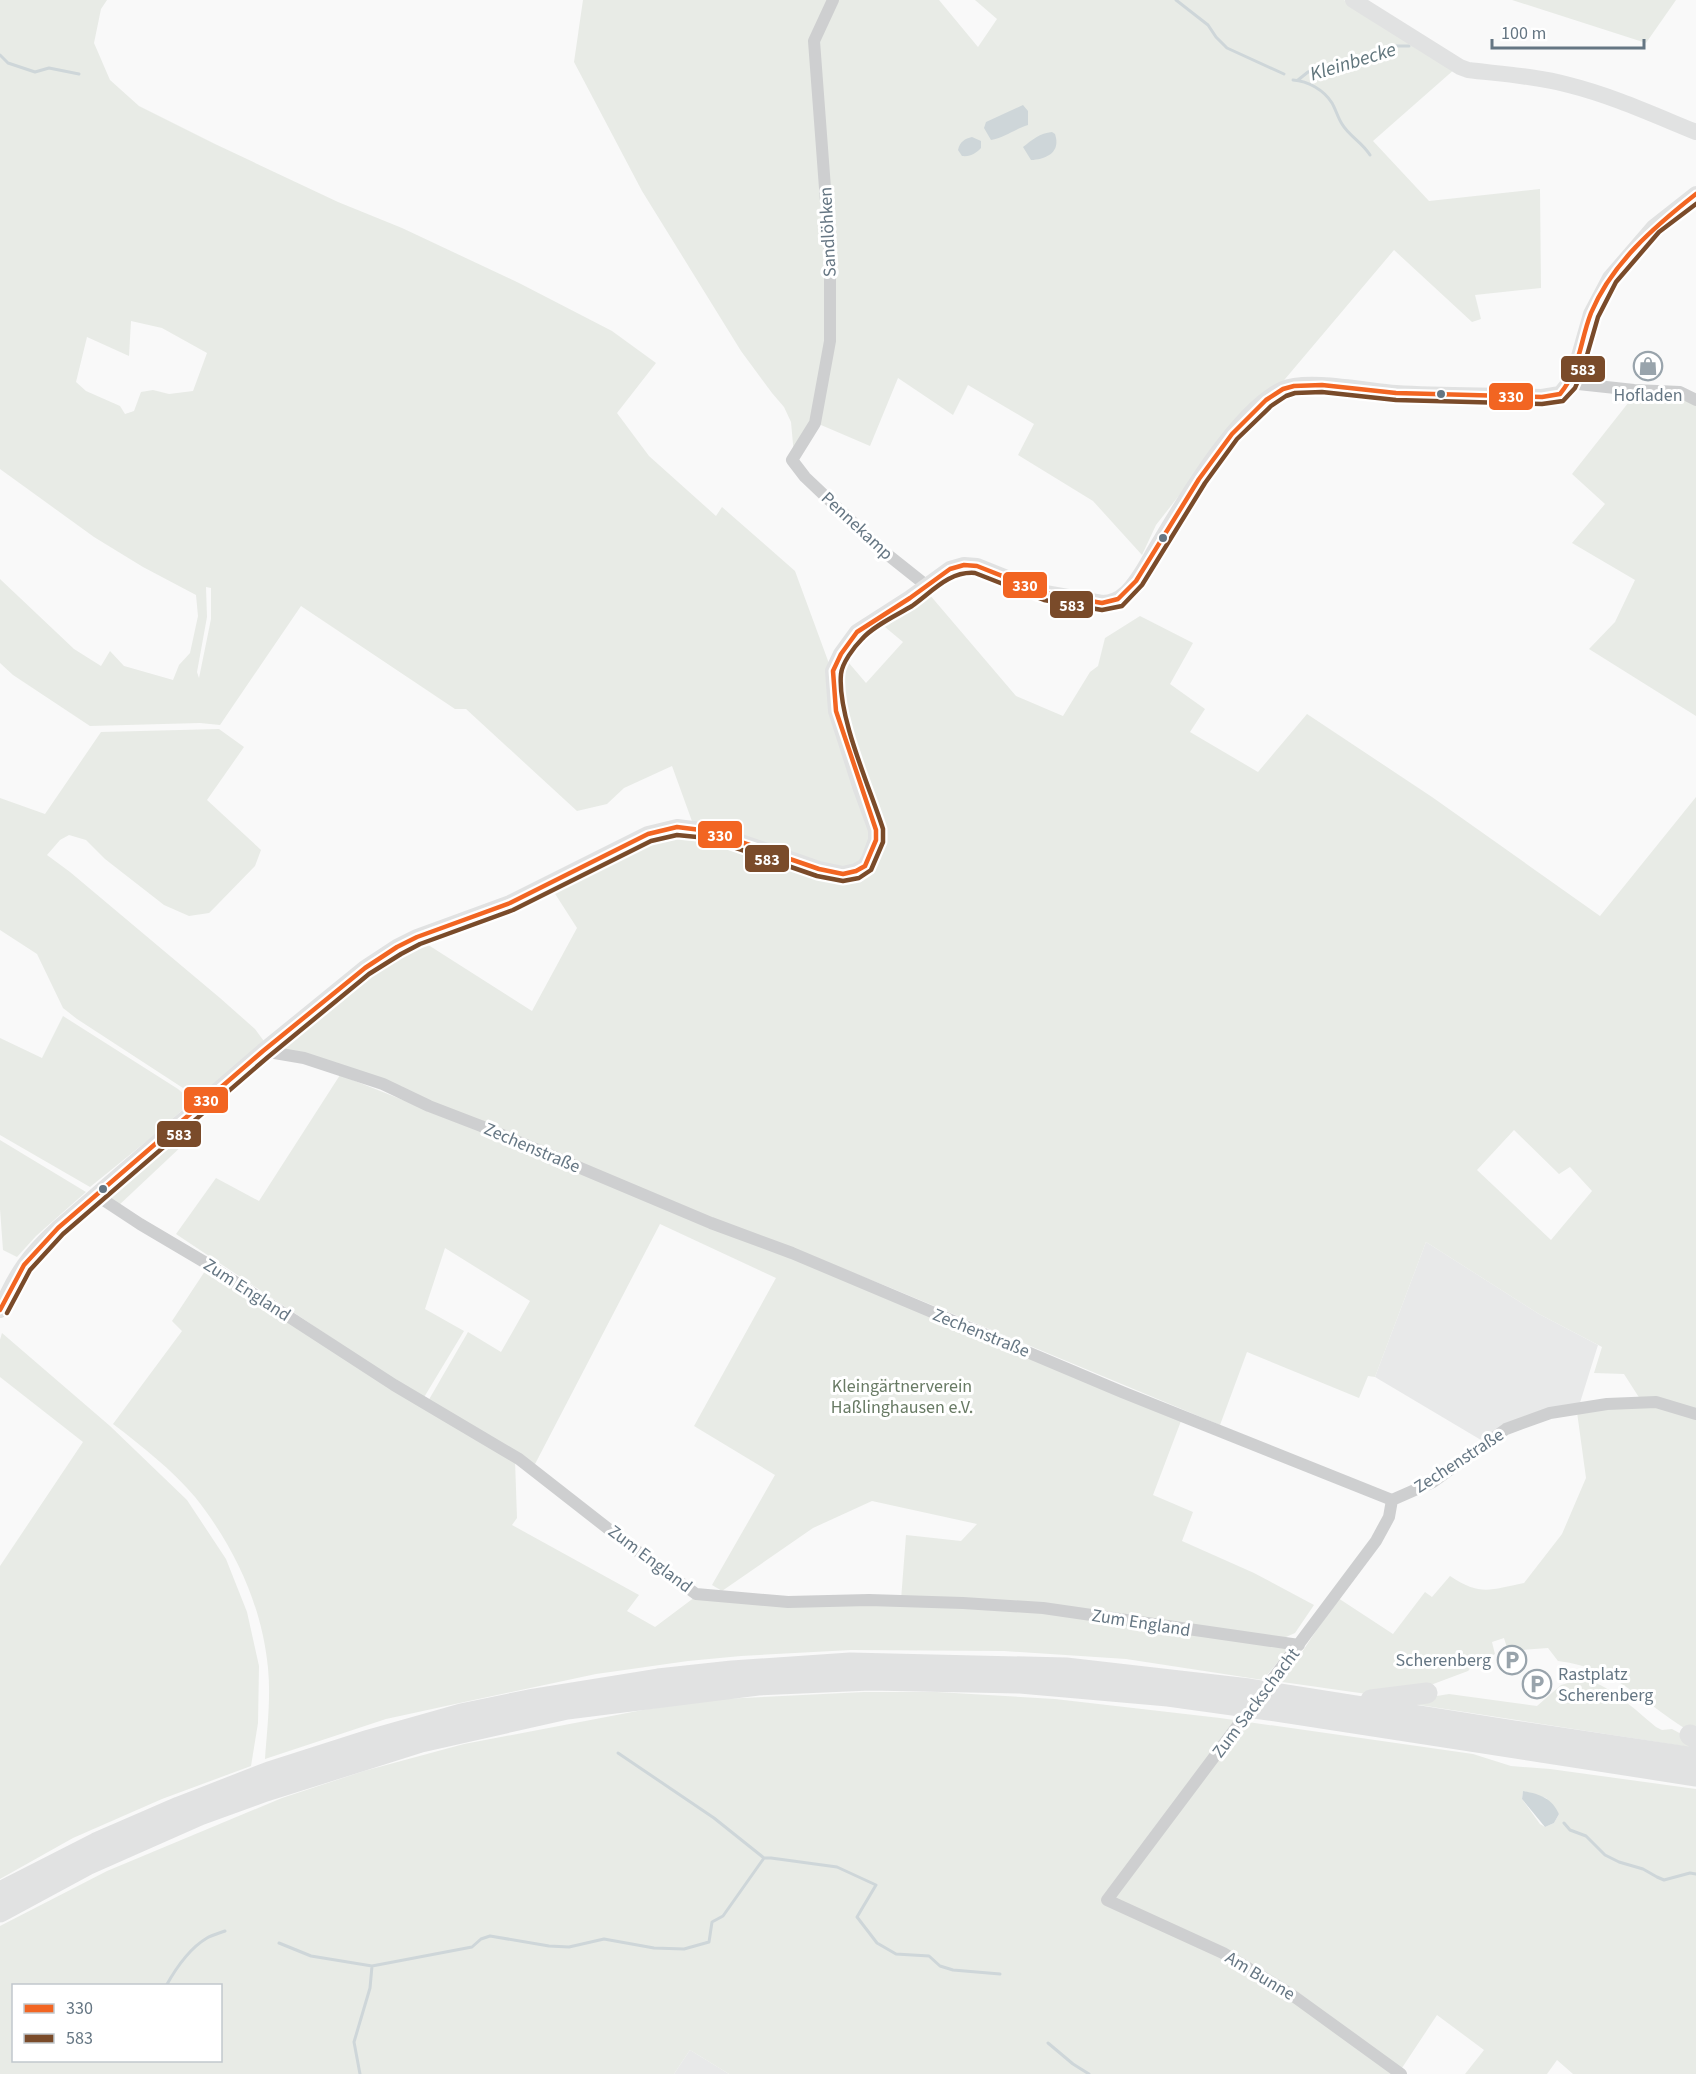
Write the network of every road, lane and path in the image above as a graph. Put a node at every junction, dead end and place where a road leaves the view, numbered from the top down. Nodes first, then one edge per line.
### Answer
1 (833, 0) edge
2 (1353, 0) edge
3 (1696, 132) edge
4 (1696, 194) edge
5 (1569, 384) junction
6 (1696, 400) edge
7 (792, 460) joint
8 (927, 586) junction
9 (262, 1051) junction
10 (96, 1194) junction
11 (0, 1310) edge
12 (1696, 1414) edge
13 (1392, 1500) junction
14 (1299, 1646) junction
15 (1427, 1694) dead end
16 (1329, 1701) junction
17 (1696, 1758) edge
18 (1696, 1776) edge
19 (0, 1892) edge
20 (1107, 1900) joint
21 (0, 1912) edge
22 (1401, 2074) edge

1 - 7 street, Sandlöhken
2 - 3 main road
4 - 5 main road
5 - 6 street
5 - 8 main road
7 - 8 street, Pennekamp
8 - 9 main road
9 - 10 main road
9 - 13 street, Zechenstraße
10 - 11 main road
10 - 14 street, Zum England
12 - 13 street, Zechenstraße
13 - 14 street, Zum Sackschacht
14 - 20 street, Zum Sackschacht
15 - 16 highway
16 - 17 highway
16 - 19 highway
18 - 21 highway
20 - 22 street, Am Bunne

